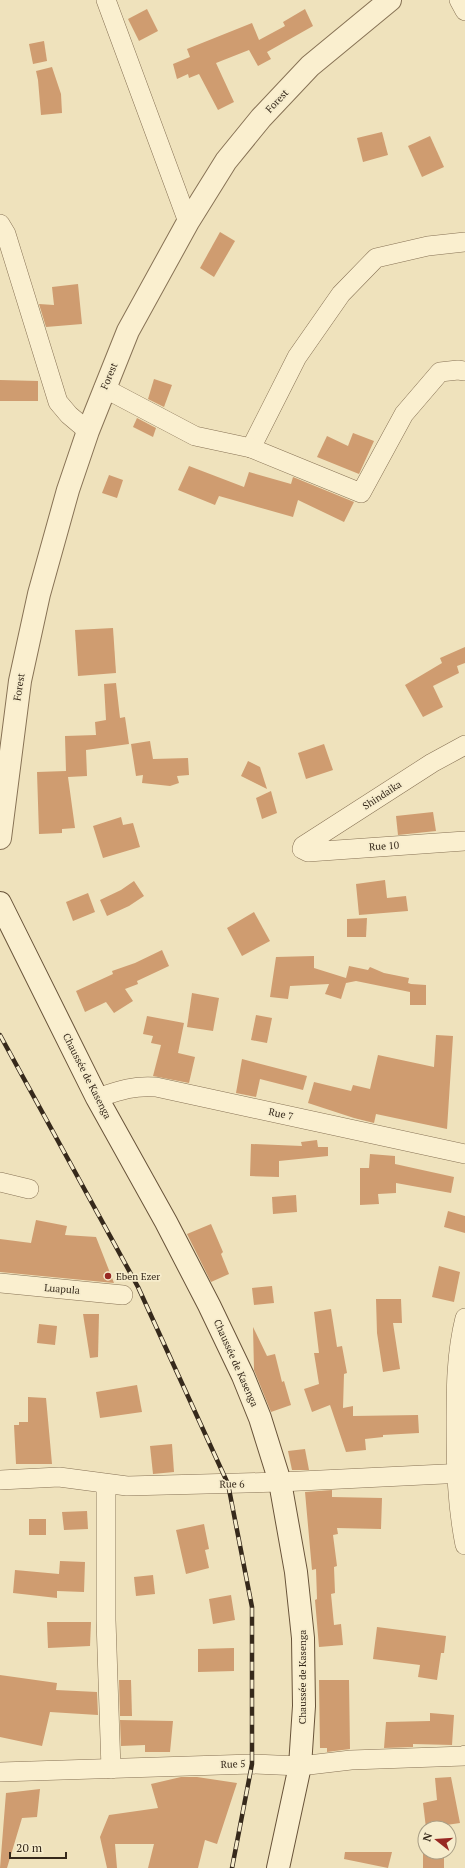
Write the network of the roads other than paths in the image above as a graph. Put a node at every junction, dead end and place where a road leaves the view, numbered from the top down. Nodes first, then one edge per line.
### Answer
1 (106, 0) edge
2 (390, 0) edge
3 (459, 0) edge
4 (465, 11) edge
5 (188, 222) junction
6 (0, 224) edge
7 (465, 242) edge
8 (465, 371) edge
9 (104, 388) junction
10 (88, 431) junction
11 (251, 448) junction
12 (465, 745) edge
13 (0, 838) edge
14 (465, 841) edge
15 (302, 850) joint
16 (0, 903) edge
17 (98, 1098) junction
18 (465, 1154) edge
19 (0, 1182) edge
20 (29, 1189) dead end
21 (0, 1283) edge
22 (123, 1295) dead end
23 (465, 1318) edge
24 (460, 1473) edge
25 (0, 1480) edge
26 (280, 1482) junction
27 (106, 1485) junction
28 (465, 1545) edge
29 (465, 1755) edge
30 (300, 1766) junction
31 (111, 1769) junction
32 (0, 1772) edge
33 (278, 1868) edge

1 - 5 street
2 - 5 main road, Forest
3 - 4 street
5 - 9 main road, Forest
6 - 10 street
7 - 11 street
8 - 11 street
9 - 10 main road, Forest
9 - 11 street
10 - 13 main road, Forest
12 - 15 street, Shindaika
14 - 15 street, Rue 10
16 - 17 main road, Chaussée de Kasenga
17 - 18 street, Rue 7
17 - 26 main road, Chaussée de Kasenga
19 - 20 street
21 - 22 street, Luapula
23 - 24 street
24 - 26 street, Rue 6
24 - 28 street
25 - 27 street, Rue 6
26 - 27 street, Rue 6
26 - 30 main road, Chaussée de Kasenga
27 - 31 street
29 - 30 street, Rue 5
30 - 31 street, Rue 5
30 - 33 main road, Chaussée de Kasenga
31 - 32 street, Rue 5

